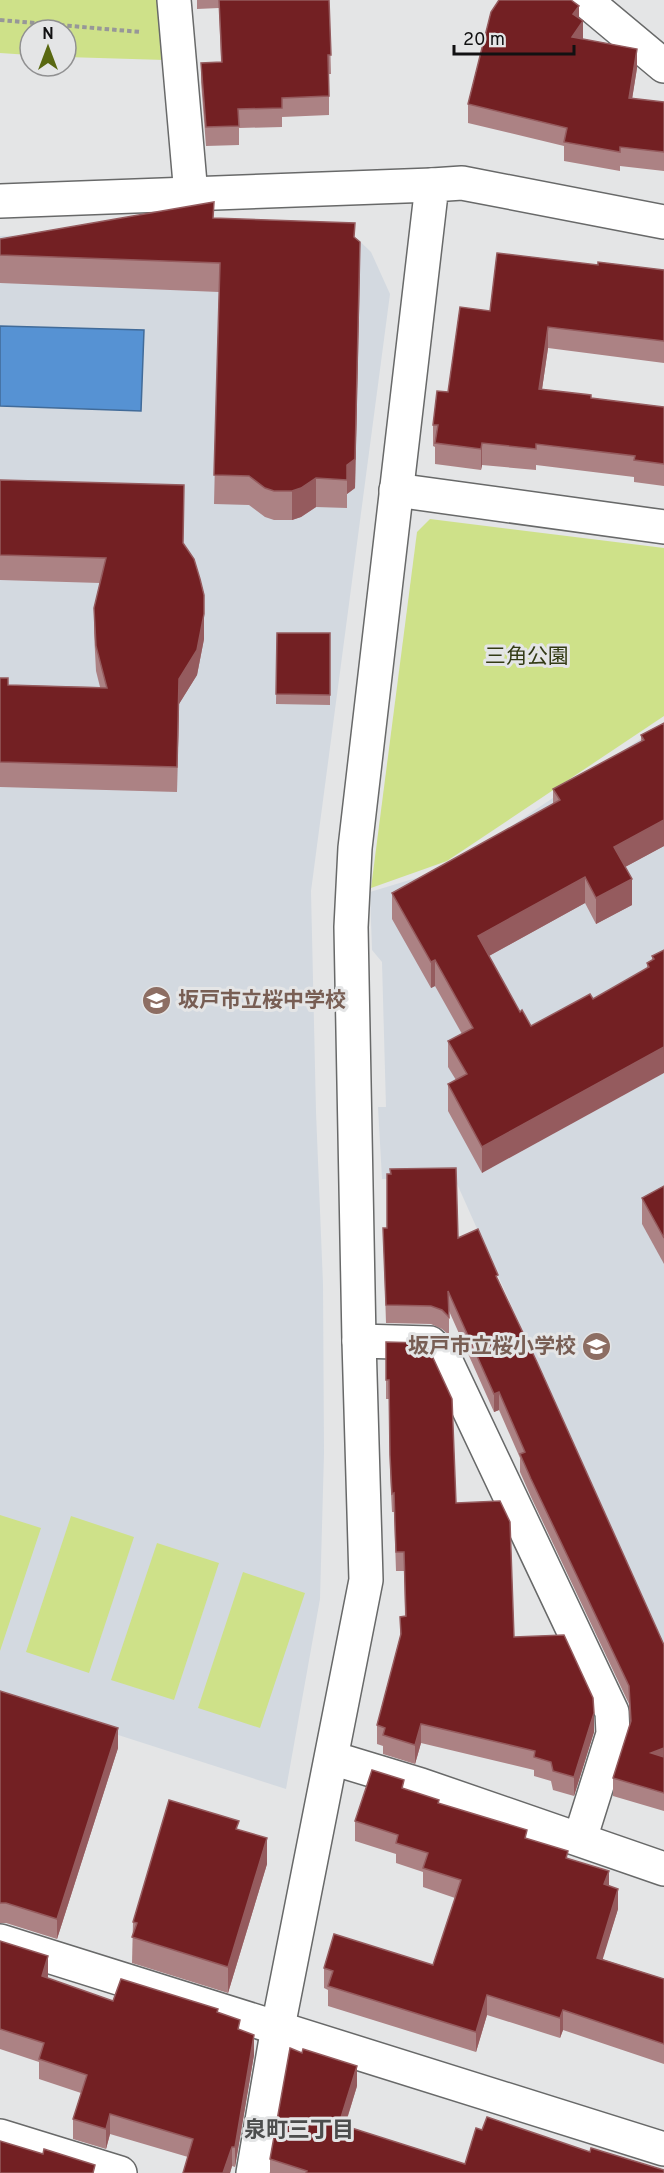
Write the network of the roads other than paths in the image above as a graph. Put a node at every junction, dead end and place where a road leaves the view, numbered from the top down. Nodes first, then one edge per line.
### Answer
1 (174, 0) edge
2 (585, 0) edge
3 (664, 66) edge
4 (432, 185) junction
5 (191, 195) junction
6 (0, 201) edge
7 (664, 222) edge
8 (396, 490) junction
9 (664, 527) edge
10 (359, 1341) junction
11 (332, 1758) junction
12 (580, 1839) junction
13 (664, 1869) edge
14 (0, 1941) edge
15 (278, 2027) junction
16 (0, 2136) edge
17 (664, 2149) edge
18 (120, 2173) edge
19 (252, 2173) edge

1 - 5 street
2 - 3 street
4 - 5 street
4 - 7 street
4 - 8 street
5 - 6 street
8 - 9 street
8 - 10 street
10 - 11 street
10 - 12 street
11 - 12 street
11 - 15 street
12 - 13 street
14 - 15 street
15 - 17 street
15 - 19 street
16 - 18 street

